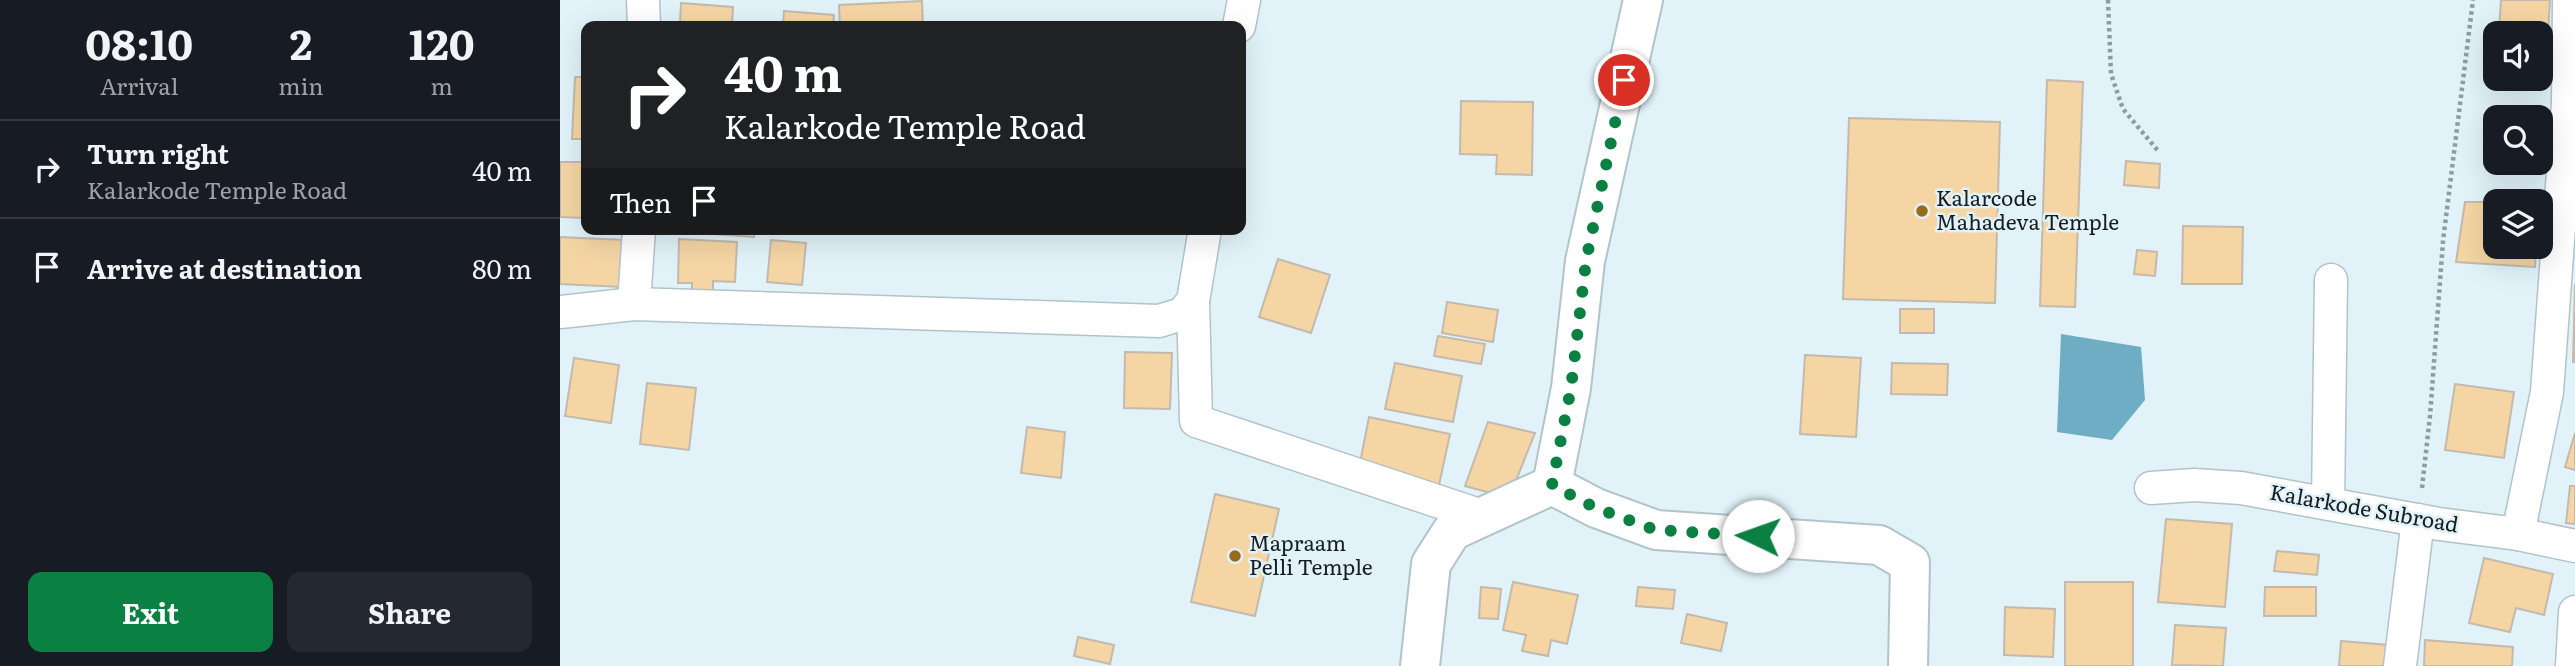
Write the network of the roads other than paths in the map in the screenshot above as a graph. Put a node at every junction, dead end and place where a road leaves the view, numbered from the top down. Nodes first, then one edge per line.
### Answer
1 (643, 0) edge
2 (1244, 0) edge
3 (1643, 0) edge
4 (2569, 0) edge
5 (644, 21) edge
6 (1240, 21) edge
7 (639, 235) edge
8 (1204, 235) edge
9 (2331, 280) dead end
10 (1193, 301) junction
11 (634, 304) junction
12 (560, 312) edge
13 (1552, 485) junction
14 (2151, 488) dead end
15 (2328, 503) junction
16 (1482, 516) junction
17 (2418, 520) junction
18 (2518, 534) junction
19 (2575, 546) edge
20 (2575, 612) edge
21 (1420, 666) edge
22 (1908, 666) edge
23 (2400, 666) edge
24 (2571, 666) edge

1 - 5 street
2 - 6 street
3 - 13 main road
4 - 18 street
7 - 11 street
8 - 10 street
9 - 15 street
10 - 11 street
10 - 16 street
11 - 12 street
13 - 16 main road
13 - 22 main road
14 - 15 street, Kalarkode Subroad
15 - 17 street, Kalarkode Subroad
16 - 21 main road
17 - 18 street, Kalarkode Subroad
17 - 23 street
18 - 19 street, Kalarkode Subroad
20 - 24 street

